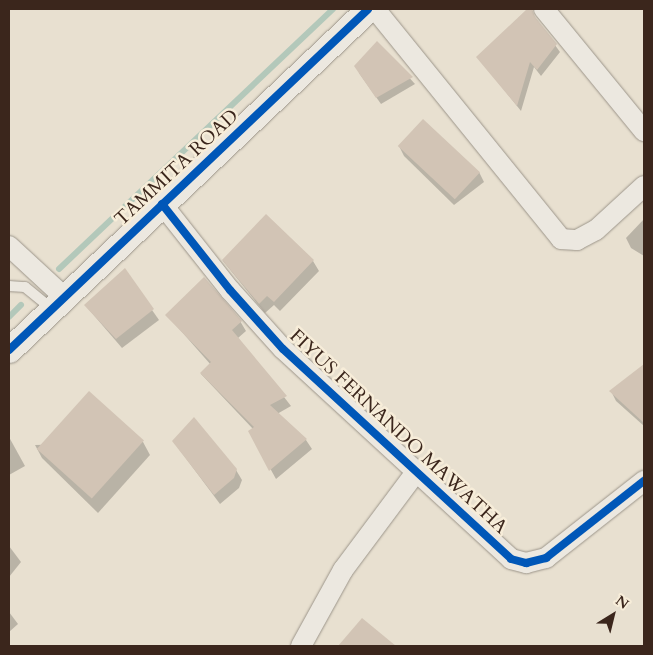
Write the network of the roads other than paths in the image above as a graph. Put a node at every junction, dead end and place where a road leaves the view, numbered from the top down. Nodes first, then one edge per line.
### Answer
1 (368, 9) edge
2 (375, 9) edge
3 (544, 9) edge
4 (644, 131) edge
5 (644, 186) edge
6 (162, 204) junction
7 (9, 246) edge
8 (9, 286) edge
9 (58, 303) junction
10 (9, 350) edge
11 (416, 472) junction
12 (644, 481) edge
13 (300, 646) edge

1 - 6 street, TAMMITA ROAD
2 - 5 street
3 - 4 street
6 - 9 street, TAMMITA ROAD
6 - 11 street, FIYUS FERNANDO MAWATHA
7 - 9 street
8 - 9 lane
9 - 10 street, TAMMITA ROAD
11 - 12 street, FIYUS FERNANDO MAWATHA
11 - 13 street

